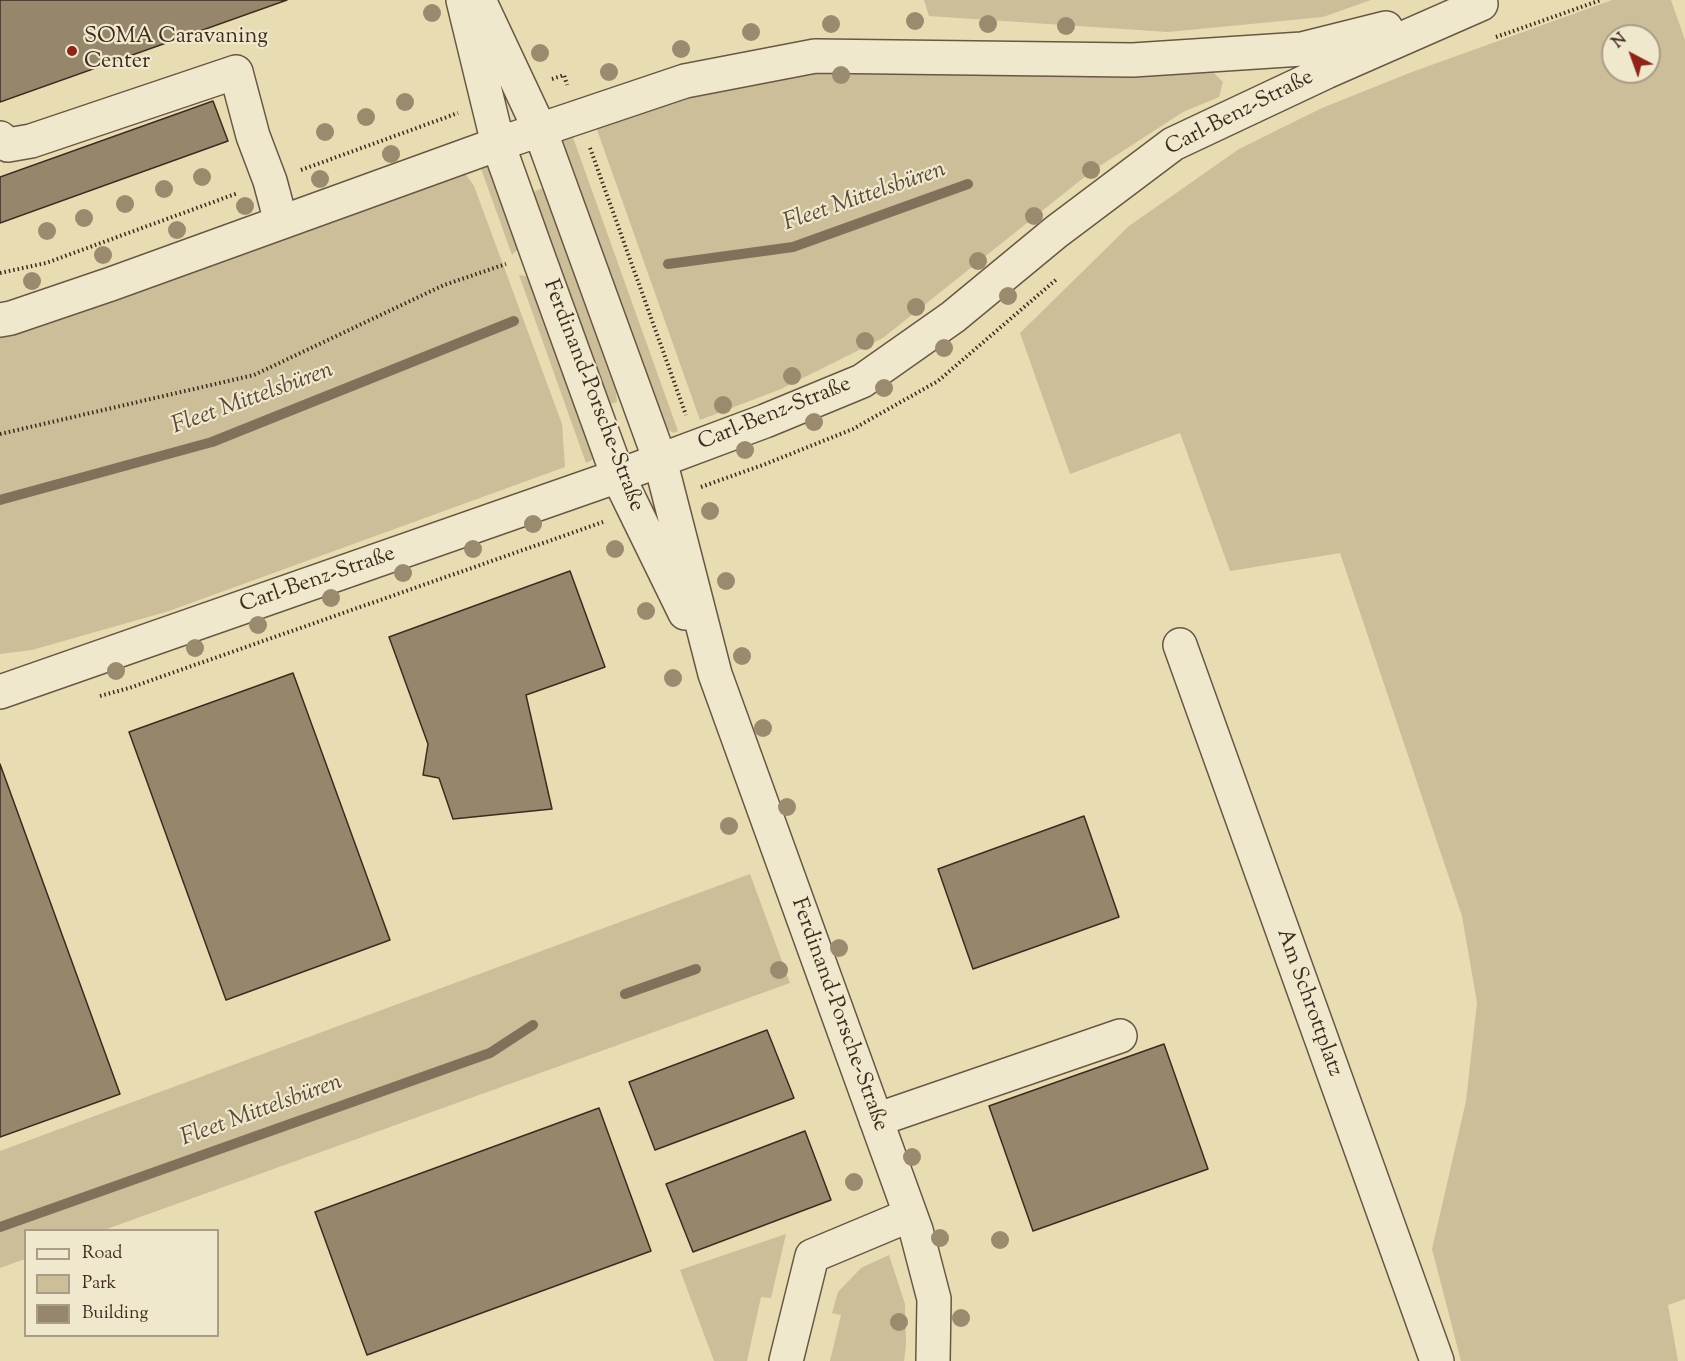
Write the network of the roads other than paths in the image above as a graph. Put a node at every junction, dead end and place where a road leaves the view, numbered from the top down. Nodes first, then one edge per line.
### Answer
1 (463, 0) edge
2 (479, 0) edge
3 (1487, 2) edge
4 (540, 130) junction
5 (0, 138) edge
6 (498, 144) junction
7 (281, 222) junction
8 (0, 320) edge
9 (660, 460) junction
10 (618, 476) junction
11 (1180, 645) dead end
12 (715, 674) junction
13 (0, 692) edge
14 (1120, 1036) dead end
15 (876, 1120) junction
16 (910, 1215) junction
17 (786, 1361) edge
18 (933, 1361) edge
19 (1437, 1361) edge

1 - 6 street, Ferdinand-Porsche-Straße
2 - 4 street, Ferdinand-Porsche-Straße
3 - 4 street, Carl-Benz-Straße
3 - 9 street, Carl-Benz-Straße
4 - 6 street, Carl-Benz-Straße
4 - 9 street, Ferdinand-Porsche-Straße
5 - 7 street
6 - 7 street, Carl-Benz-Straße
6 - 10 street, Ferdinand-Porsche-Straße
7 - 8 street, Carl-Benz-Straße
9 - 10 street, Carl-Benz-Straße
9 - 12 street, Ferdinand-Porsche-Straße
10 - 12 street, Ferdinand-Porsche-Straße
10 - 13 street, Carl-Benz-Straße
11 - 19 street, Am Schrottplatz
12 - 15 street, Ferdinand-Porsche-Straße
14 - 15 street
15 - 16 street, Ferdinand-Porsche-Straße
16 - 17 street
16 - 18 street, Ferdinand-Porsche-Straße

